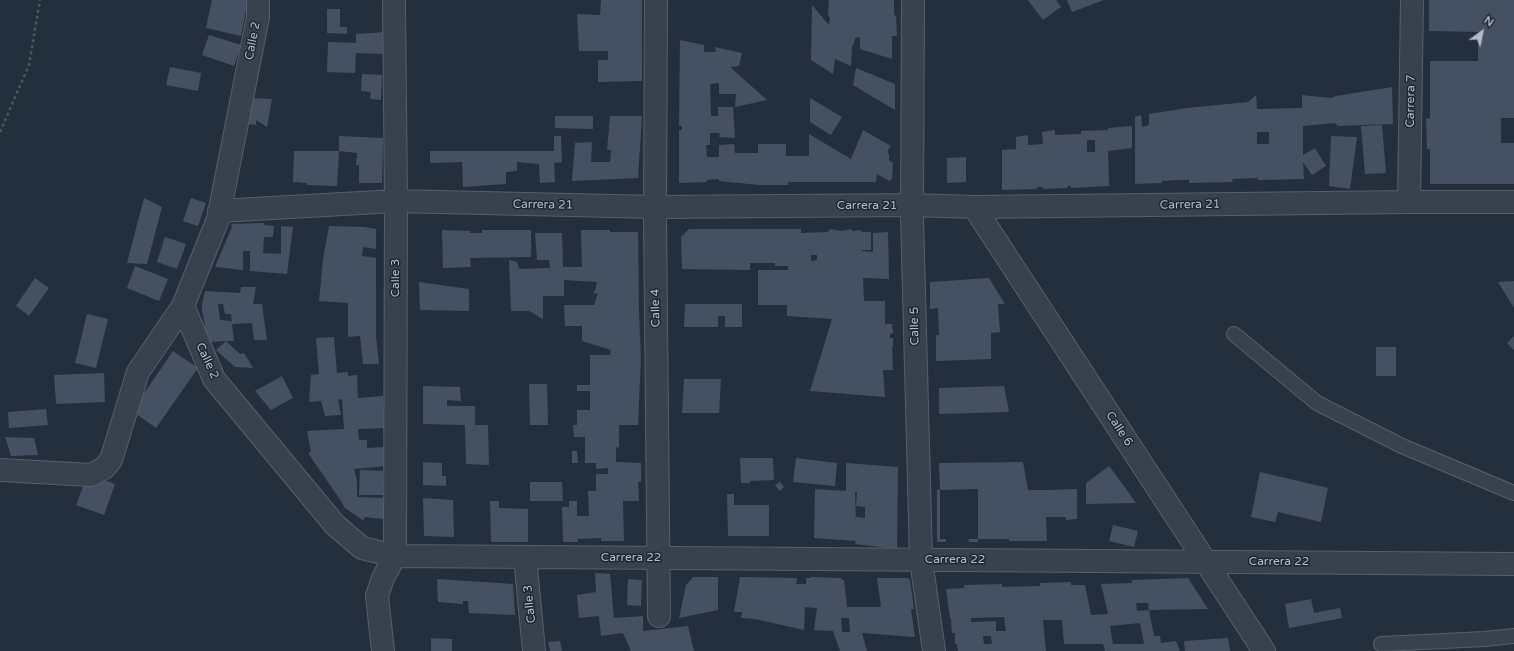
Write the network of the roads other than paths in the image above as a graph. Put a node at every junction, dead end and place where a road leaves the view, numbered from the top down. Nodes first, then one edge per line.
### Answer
1 (258, 0) edge
2 (394, 0) edge
3 (656, 0) edge
4 (913, 0) edge
5 (1412, 0) edge
6 (396, 201) junction
7 (1409, 202) junction
8 (1514, 202) edge
9 (912, 205) junction
10 (656, 207) junction
11 (974, 207) junction
12 (219, 210) junction
13 (183, 306) junction
14 (1234, 334) dead end
15 (0, 470) edge
16 (1514, 493) edge
17 (395, 556) junction
18 (525, 557) junction
19 (659, 558) junction
20 (920, 560) junction
21 (1205, 562) junction
22 (1514, 564) edge
23 (659, 616) dead end
24 (1514, 636) edge
25 (1381, 644) dead end
26 (383, 651) edge
27 (534, 651) edge
28 (934, 651) edge
29 (1264, 651) edge

1 - 12 street, Calle 2
2 - 6 street, Calle 3
3 - 10 street, Calle 4
4 - 9 street, Calle 5
5 - 7 street, Carrera 7
6 - 10 street, Carrera 21
6 - 12 street, Carrera 21
6 - 17 street, Calle 3
7 - 8 street, Carrera 21
7 - 11 street, Carrera 21
9 - 10 street, Carrera 21
9 - 11 street, Carrera 21
9 - 20 street, Calle 5
10 - 19 street, Calle 4
11 - 21 street, Calle 6
12 - 13 street, Calle 2
13 - 15 street
13 - 17 street, Calle 2
14 - 16 lane
17 - 18 street, Carrera 22
17 - 26 street
18 - 19 street, Carrera 22
18 - 27 street, Calle 3
19 - 20 street, Carrera 22
19 - 23 street, Calle 4
20 - 21 street, Carrera 22
20 - 28 street, Calle 5
21 - 22 street, Carrera 22
21 - 29 street, Calle 6
24 - 25 lane

